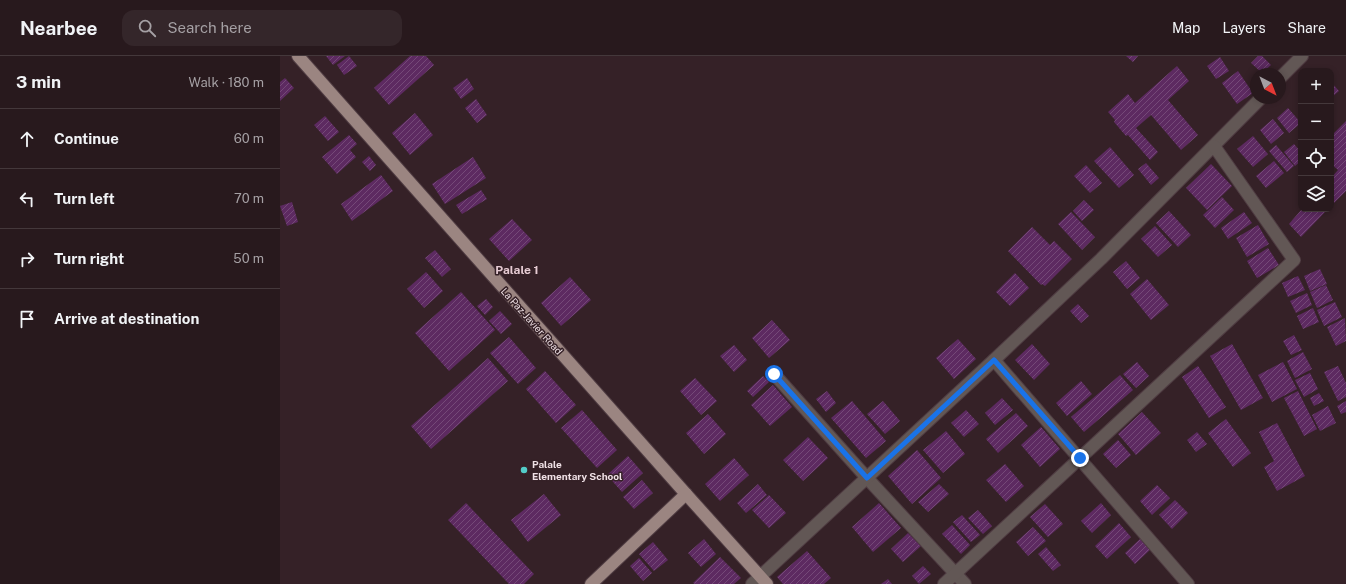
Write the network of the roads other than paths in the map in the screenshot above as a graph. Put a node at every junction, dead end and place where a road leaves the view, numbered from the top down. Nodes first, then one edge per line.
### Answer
1 (298, 56) edge
2 (1302, 56) edge
3 (1286, 72) edge
4 (1255, 104) edge
5 (1214, 146) junction
6 (994, 360) junction
7 (774, 374) dead end
8 (1080, 458) junction
9 (867, 478) junction
10 (686, 494) junction
11 (955, 574) junction
12 (760, 581) edge
13 (591, 584) edge
14 (944, 584) edge
15 (965, 584) edge
16 (1188, 584) edge

1 - 10 main road, La Paz-Javier Road
2 - 3 street
4 - 5 street
5 - 6 street
5 - 8 street
6 - 8 street
6 - 9 street
7 - 9 street
8 - 11 street
8 - 16 street
9 - 11 street
9 - 12 street
10 - 12 main road, La Paz-Javier Road
10 - 13 main road
11 - 14 street
11 - 15 street

